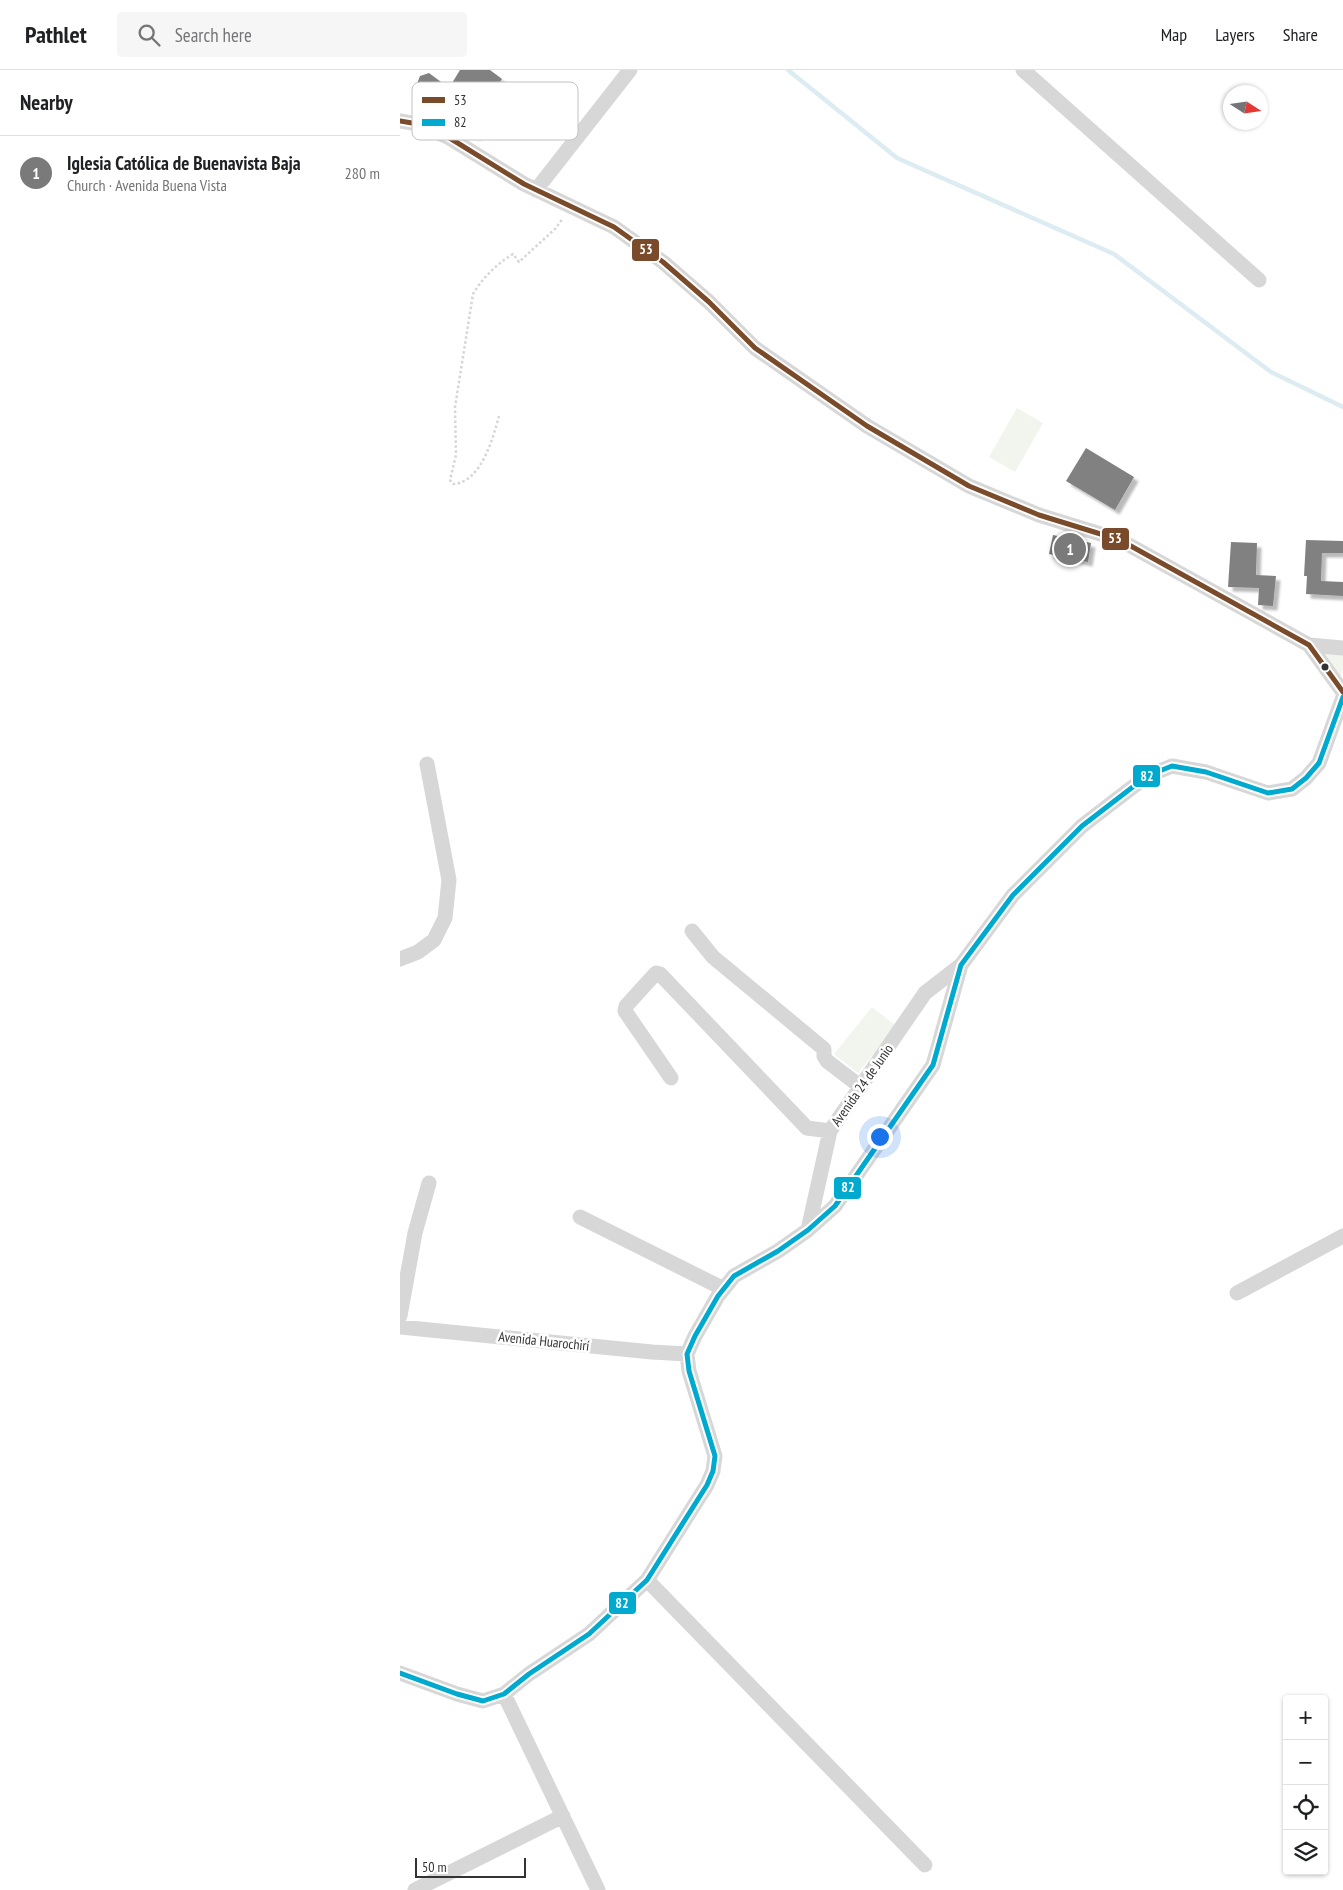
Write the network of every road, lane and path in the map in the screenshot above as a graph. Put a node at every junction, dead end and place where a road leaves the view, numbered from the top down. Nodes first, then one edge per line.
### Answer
1 (630, 70) edge
2 (1023, 70) edge
3 (578, 136) edge
4 (453, 140) edge
5 (575, 140) edge
6 (536, 190) junction
7 (570, 206) junction
8 (1259, 280) dead end
9 (499, 416) dead end
10 (1309, 646) junction
11 (1343, 648) edge
12 (1343, 692) edge
13 (1343, 697) edge
14 (427, 764) dead end
15 (692, 931) dead end
16 (400, 958) edge
17 (961, 965) junction
18 (671, 1078) dead end
19 (861, 1087) junction
20 (830, 1131) junction
21 (429, 1183) dead end
22 (580, 1217) dead end
23 (808, 1230) junction
24 (1343, 1236) edge
25 (724, 1289) junction
26 (1237, 1293) dead end
27 (400, 1316) edge
28 (400, 1327) edge
29 (687, 1354) junction
30 (647, 1580) junction
31 (400, 1673) edge
32 (504, 1694) junction
33 (562, 1816) junction
34 (925, 1865) dead end
35 (415, 1890) edge
36 (598, 1890) edge

1 - 3 street
2 - 8 street
4 - 6 street
5 - 6 street
6 - 7 street
7 - 9 path
7 - 10 street
10 - 11 street
10 - 12 street
13 - 17 street, Avenida 24 de Junio
14 - 16 street
15 - 19 street
17 - 19 street, Avenida 24 de Junio
17 - 23 street, Avenida 24 de Junio
18 - 20 street
19 - 20 street, Avenida 24 de Junio
20 - 23 street, Avenida 24 de Junio
21 - 27 street
22 - 25 street
23 - 25 street, Avenida 24 de Junio
24 - 26 street
25 - 29 street, Avenida 24 de Junio
28 - 29 street, Avenida Huarochirí
29 - 30 street
30 - 32 street
30 - 34 street
31 - 32 street
32 - 33 street
33 - 35 street
33 - 36 street

